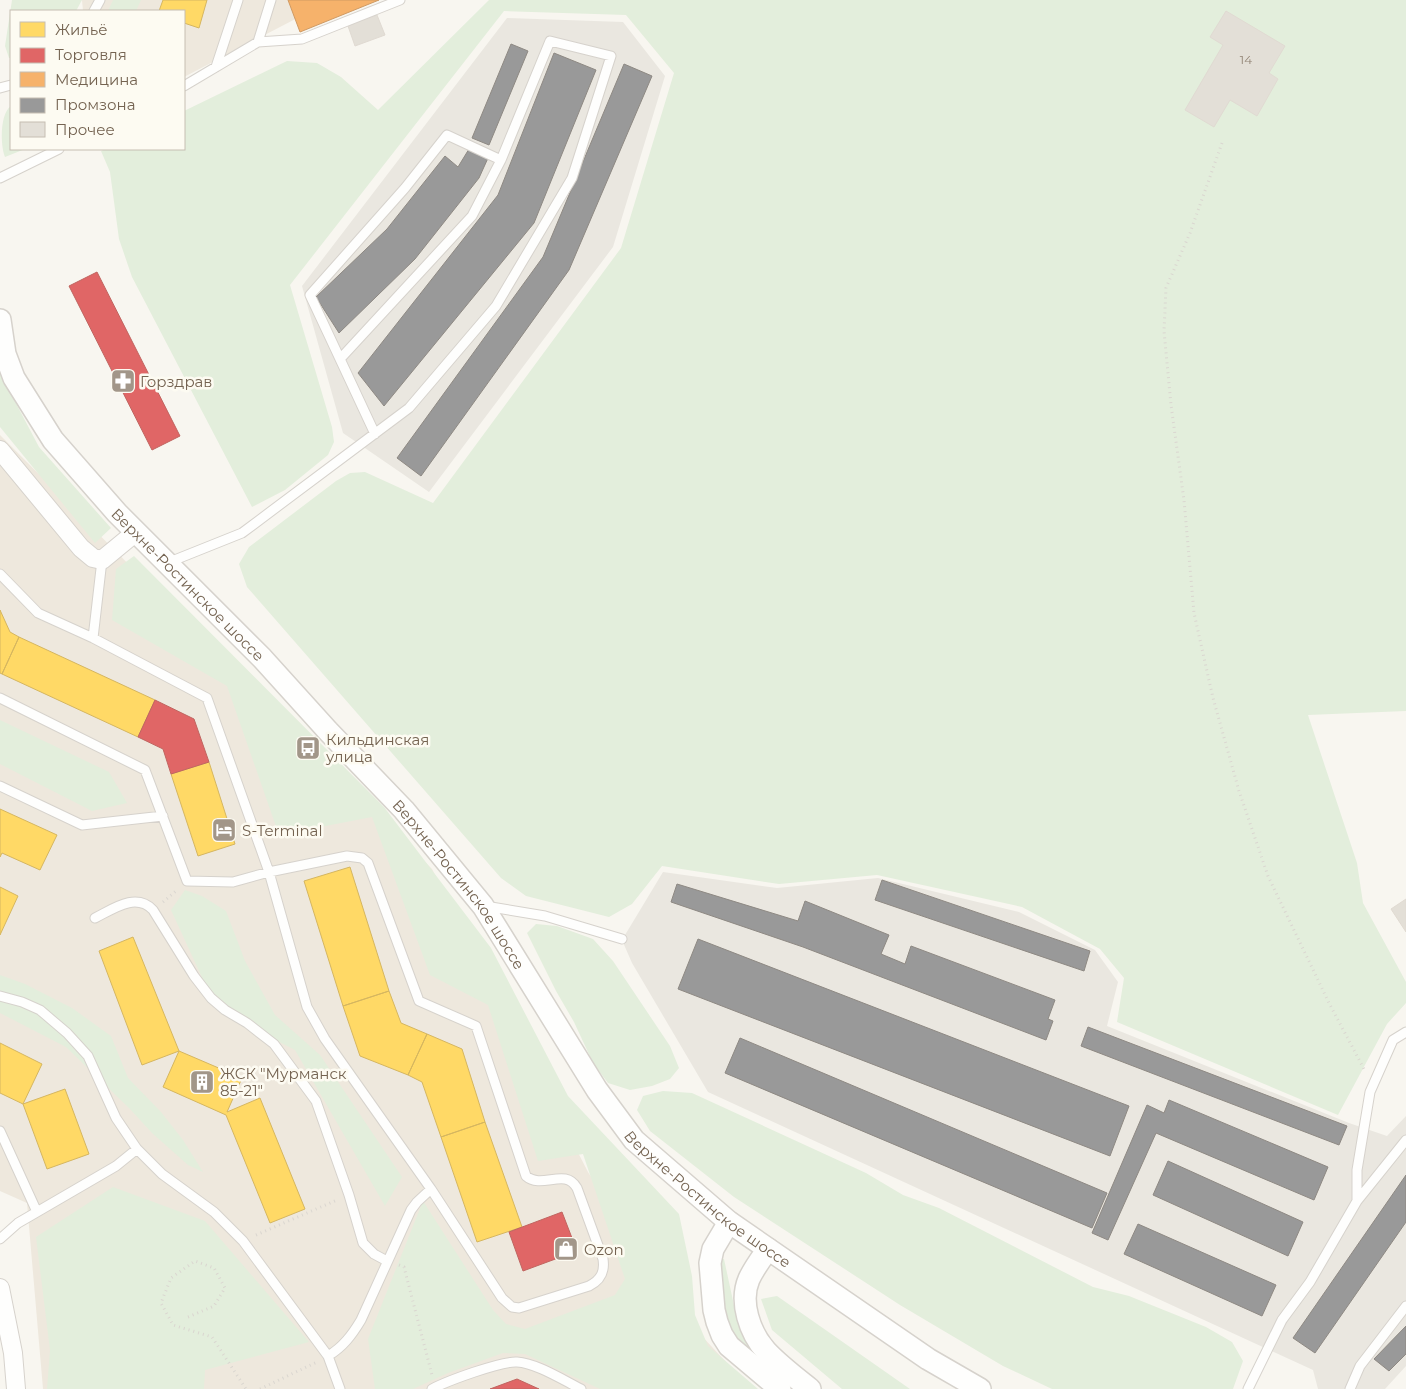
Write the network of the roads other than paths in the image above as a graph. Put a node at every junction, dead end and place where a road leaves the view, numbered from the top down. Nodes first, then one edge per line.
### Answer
1 (238, 0) edge
2 (271, 0) edge
3 (400, 0) edge
4 (258, 42) junction
5 (216, 67) junction
6 (185, 85) edge
7 (57, 150) edge
8 (501, 160) junction
9 (0, 178) edge
10 (0, 320) edge
11 (340, 359) junction
12 (375, 434) junction
13 (0, 450) edge
14 (136, 532) junction
15 (102, 560) junction
16 (166, 563) junction
17 (0, 574) edge
18 (93, 638) junction
19 (0, 698) edge
20 (0, 786) edge
21 (162, 816) junction
22 (269, 872) junction
23 (483, 906) junction
24 (95, 918) dead end
25 (622, 940) dead end
26 (0, 996) edge
27 (1406, 1032) edge
28 (0, 1131) edge
29 (1406, 1140) edge
30 (137, 1149) junction
31 (431, 1189) junction
32 (1357, 1201) junction
33 (37, 1212) junction
34 (729, 1222) junction
35 (0, 1239) edge
36 (768, 1249) junction
37 (387, 1261) junction
38 (0, 1288) edge
39 (1406, 1306) edge
40 (328, 1356) junction
41 (433, 1388) edge
42 (16, 1389) edge
43 (340, 1389) edge
44 (581, 1389) edge
45 (780, 1389) edge
46 (810, 1389) edge
47 (980, 1389) edge
48 (1248, 1389) edge
49 (1350, 1389) edge

1 - 5 lane
2 - 4 lane
3 - 4 lane
4 - 5 lane
5 - 6 lane
7 - 9 lane
8 - 11 lane
8 - 11 lane
8 - 12 lane
10 - 14 street, Верхне-Ростинское шоссе
11 - 12 lane
12 - 16 lane
13 - 15 street
14 - 15 street
14 - 16 street, Верхне-Ростинское шоссе
15 - 18 lane
16 - 23 street, Верхне-Ростинское шоссе
17 - 18 lane
18 - 22 lane
19 - 21 lane
20 - 21 lane
21 - 22 lane
22 - 31 lane
22 - 31 lane
23 - 25 lane
23 - 34 street, Верхне-Ростинское шоссе
24 - 37 lane
26 - 30 lane
27 - 32 lane
28 - 33 lane
29 - 32 lane
30 - 33 lane
30 - 40 lane
31 - 37 lane
32 - 48 lane
33 - 35 lane
34 - 36 street, Верхне-Ростинское шоссе
34 - 45 street
36 - 46 street
36 - 47 street, Верхне-Ростинское шоссе
37 - 40 lane
38 - 42 street
39 - 49 lane
40 - 43 lane
41 - 44 lane

